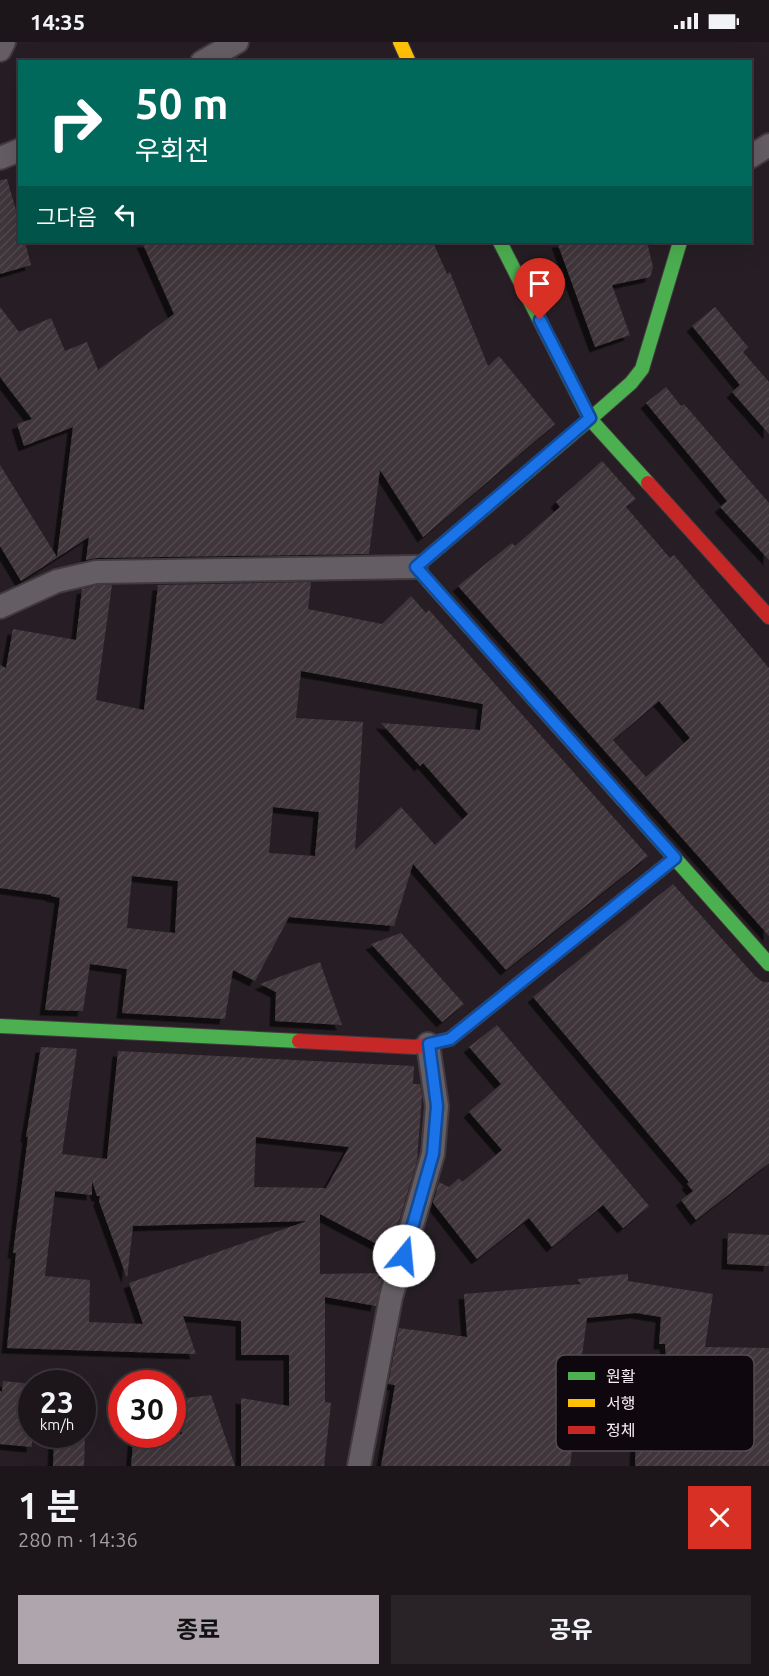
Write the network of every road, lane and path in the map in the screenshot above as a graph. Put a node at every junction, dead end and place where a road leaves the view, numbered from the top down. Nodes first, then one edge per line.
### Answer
1 (4, 42) edge
2 (237, 42) edge
3 (400, 42) edge
4 (0, 50) edge
5 (206, 60) edge
6 (409, 60) edge
7 (769, 145) edge
8 (18, 151) edge
9 (752, 156) edge
10 (0, 158) edge
11 (502, 243) edge
12 (680, 243) edge
13 (590, 418) junction
14 (416, 567) junction
15 (0, 607) edge
16 (769, 617) edge
17 (675, 858) junction
18 (769, 964) edge
19 (0, 1026) edge
20 (429, 1044) junction
21 (359, 1466) edge

1 - 4 street
2 - 5 street
3 - 6 street
7 - 9 street
8 - 10 street
11 - 13 street
12 - 13 street
13 - 14 street
13 - 16 street
14 - 15 street
14 - 17 street
17 - 18 street
17 - 20 street
19 - 20 street
20 - 21 street

